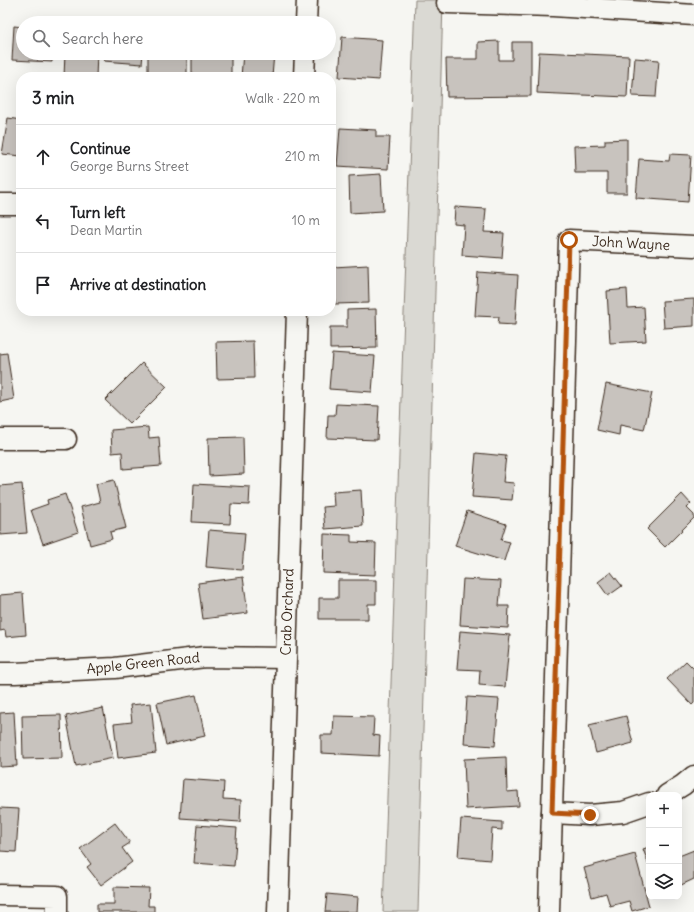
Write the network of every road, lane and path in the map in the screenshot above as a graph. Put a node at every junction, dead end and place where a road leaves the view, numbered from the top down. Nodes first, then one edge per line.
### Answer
1 (307, 0) edge
2 (447, 3) dead end
3 (553, 3) edge
4 (694, 15) edge
5 (306, 16) edge
6 (305, 60) edge
7 (304, 72) edge
8 (0, 204) edge
9 (16, 204) edge
10 (694, 246) edge
11 (297, 316) edge
12 (0, 439) edge
13 (66, 439) dead end
14 (286, 658) junction
15 (0, 672) edge
16 (694, 776) edge
17 (672, 792) edge
18 (646, 804) edge
19 (552, 813) junction
20 (0, 895) edge
21 (57, 904) edge
22 (278, 912) edge
23 (549, 912) edge

1 - 5 street
2 - 3 street
3 - 4 street
6 - 7 street
8 - 9 street
10 - 19 street, John Wayne
11 - 14 street, Crab Orchard
12 - 13 street
14 - 15 street, Apple Green Road
14 - 22 street, Crab Orchard
16 - 17 street
18 - 19 street
19 - 23 street
20 - 21 street

